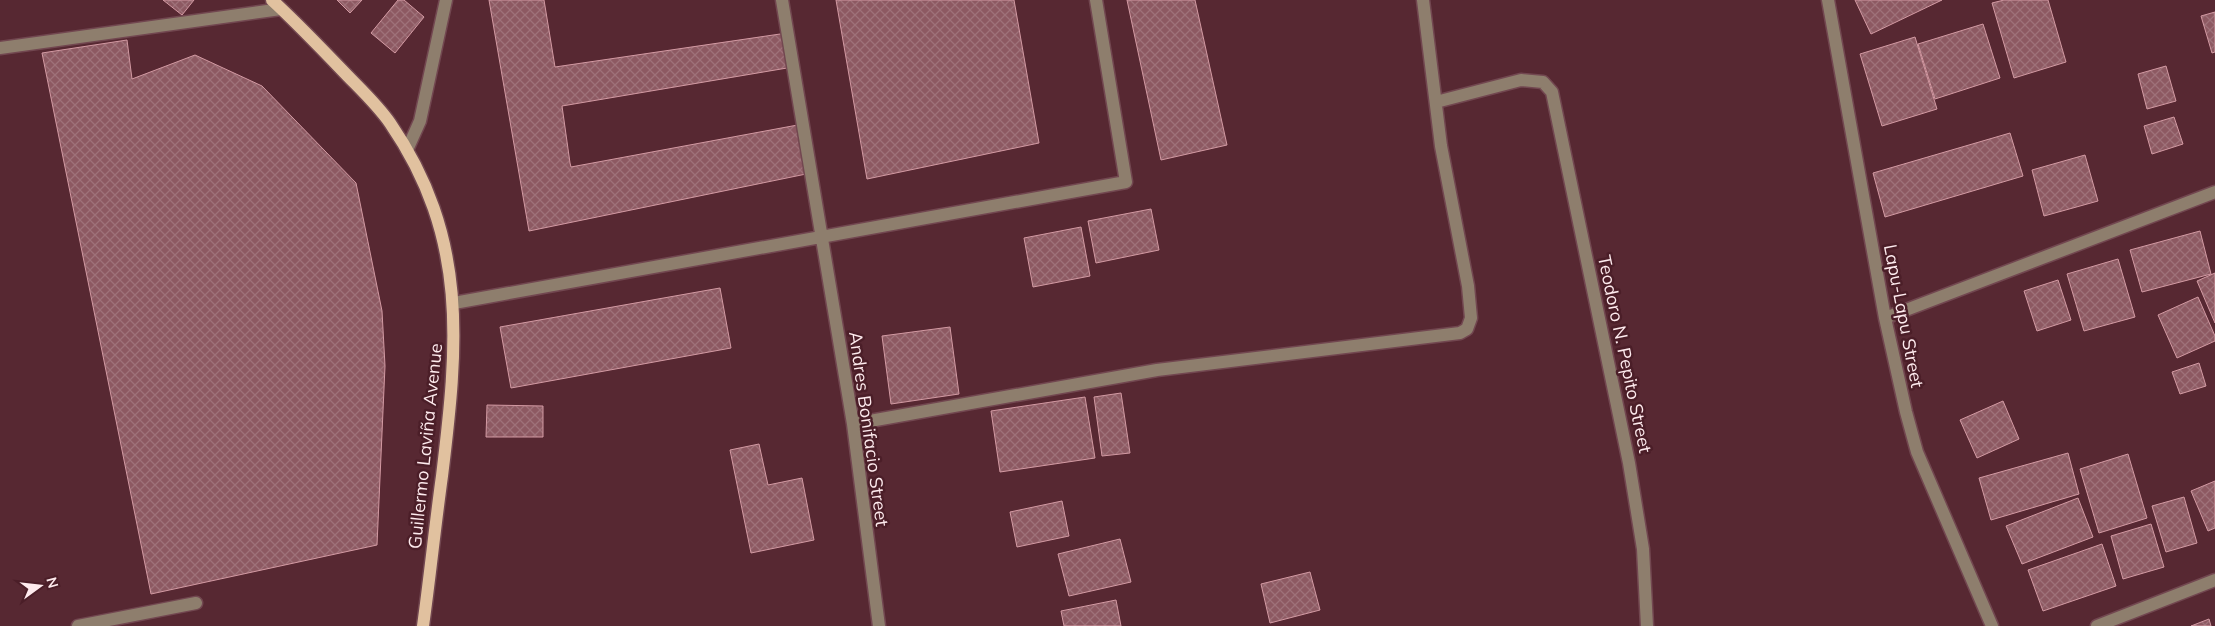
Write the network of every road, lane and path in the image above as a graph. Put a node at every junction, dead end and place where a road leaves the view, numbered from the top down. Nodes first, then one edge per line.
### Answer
1 (446, 0) edge
2 (782, 0) edge
3 (1096, 0) edge
4 (1423, 0) edge
5 (1828, 0) edge
6 (277, 4) edge
7 (0, 48) edge
8 (1436, 102) junction
9 (407, 150) junction
10 (2215, 192) edge
11 (822, 237) junction
12 (454, 303) junction
13 (1885, 318) junction
14 (853, 424) junction
15 (2215, 580) edge
16 (196, 603) dead end
17 (78, 626) edge
18 (424, 626) edge
19 (878, 626) edge
20 (1647, 626) edge
21 (1992, 626) edge
22 (2097, 626) edge

1 - 9 street
2 - 11 street, Andres Bonifacio Street
3 - 11 street
4 - 8 street
5 - 13 street, Lapu-Lapu Street
6 - 7 street
6 - 9 main road, Guillermo Laviña Avenue
8 - 14 street
8 - 20 street, Teodoro N. Pepito Street
9 - 12 main road, Guillermo Laviña Avenue
10 - 13 street
11 - 12 street
11 - 14 street, Andres Bonifacio Street
12 - 18 main road, Guillermo Laviña Avenue
13 - 21 street, Lapu-Lapu Street
14 - 19 street, Andres Bonifacio Street
15 - 22 street
16 - 17 street

